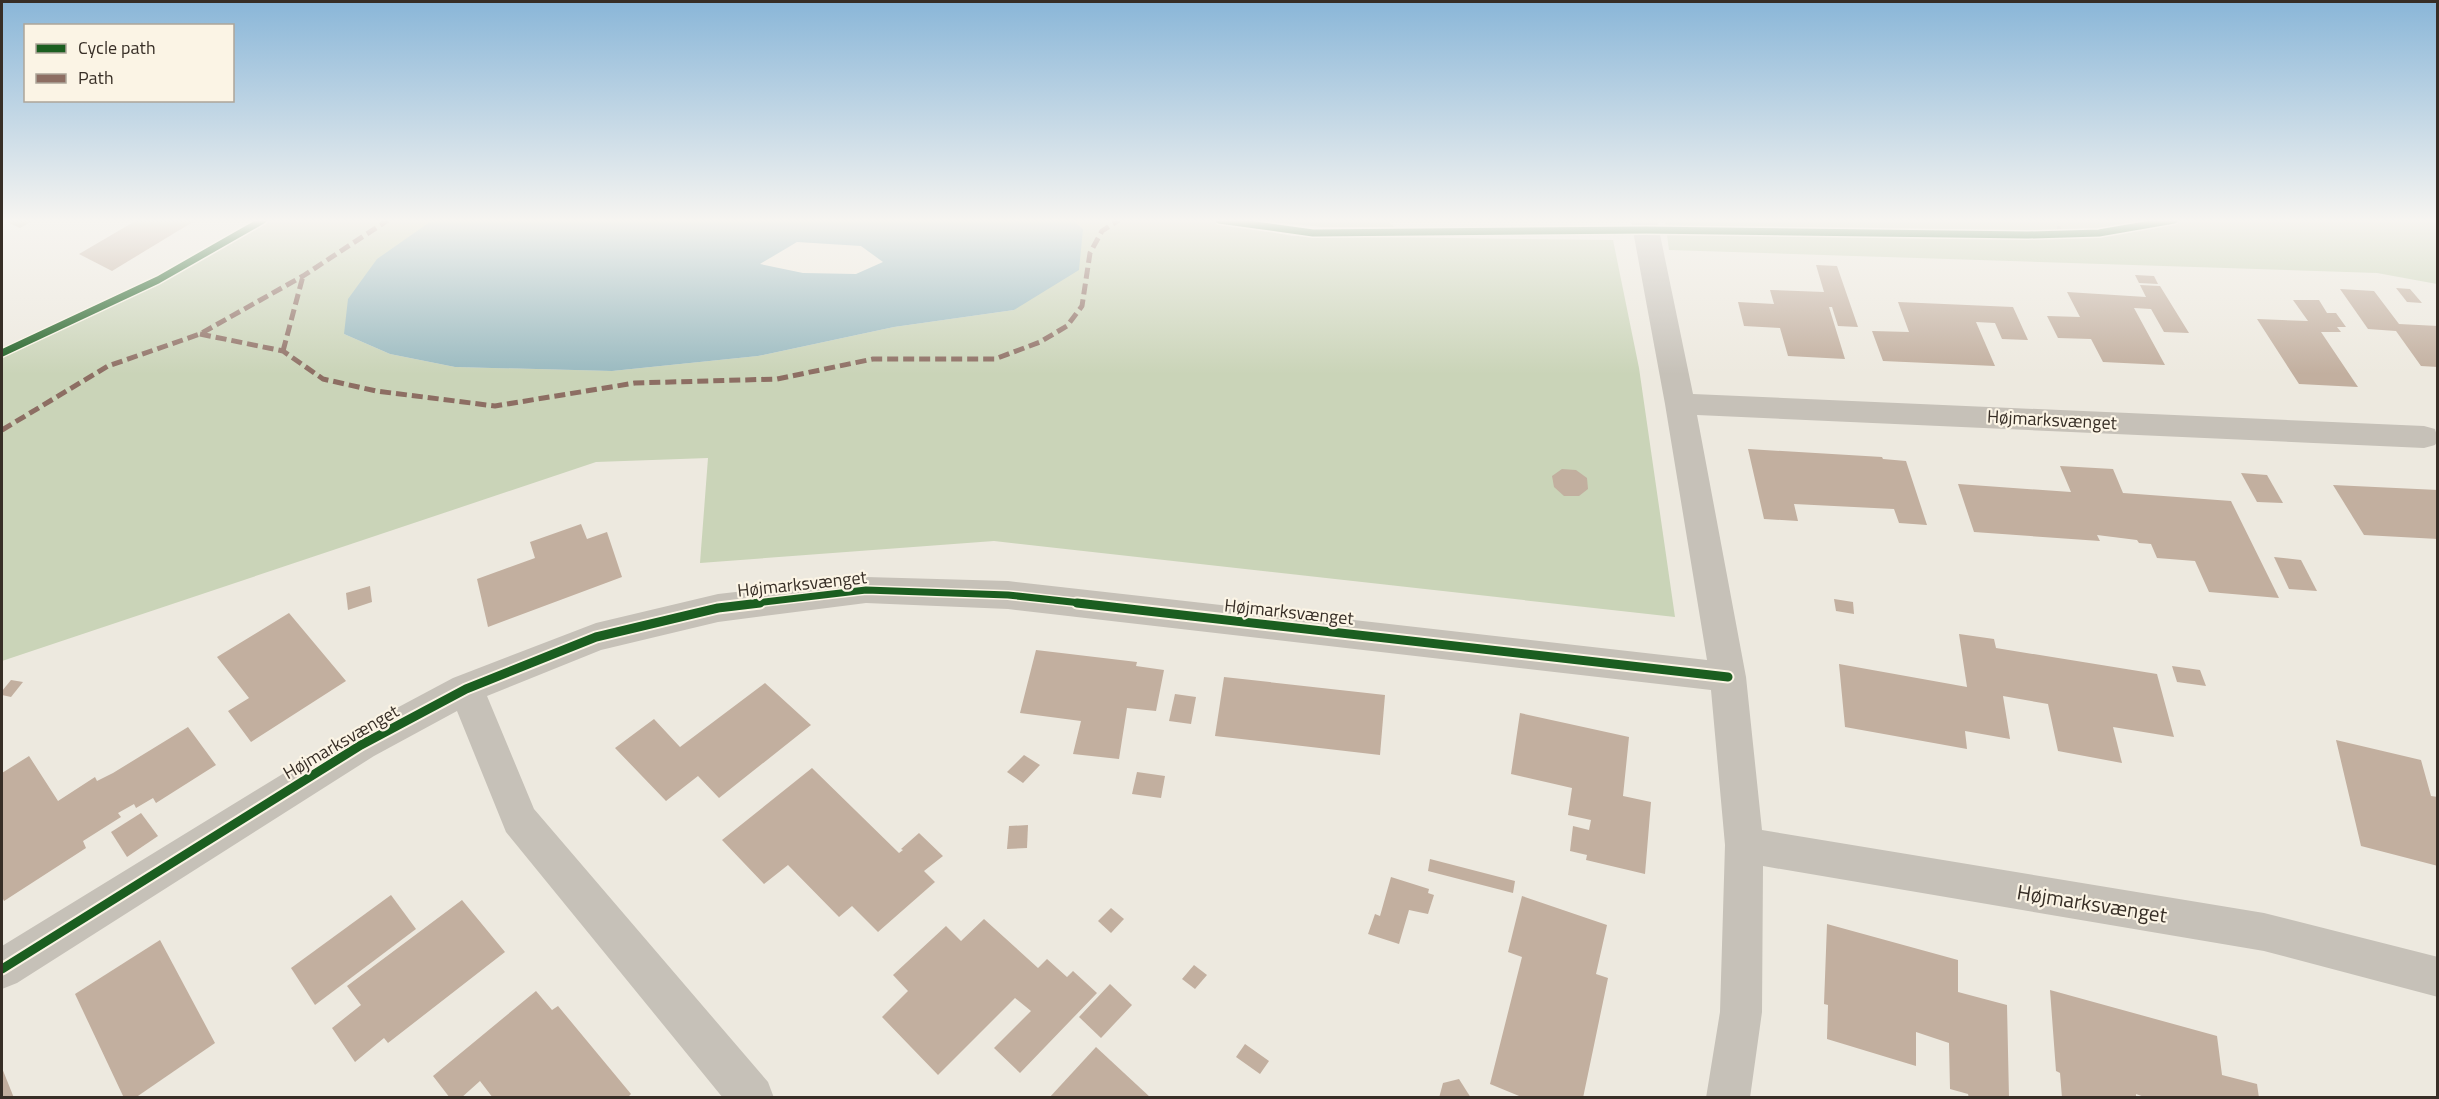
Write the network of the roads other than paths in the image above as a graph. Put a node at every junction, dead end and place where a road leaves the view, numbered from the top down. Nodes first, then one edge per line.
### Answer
1 (1654, 271) edge
2 (1680, 404) junction
3 (2424, 437) dead end
4 (1728, 677) junction
5 (466, 689) junction
6 (1744, 846) junction
7 (2, 969) edge
8 (2438, 977) edge
9 (752, 1098) edge
10 (1728, 1098) edge

1 - 2 street
2 - 3 street, Højmarksvænget
2 - 4 street
4 - 5 street, Højmarksvænget
4 - 6 street
5 - 7 street, Højmarksvænget
5 - 9 street
6 - 8 street, Højmarksvænget
6 - 10 street

